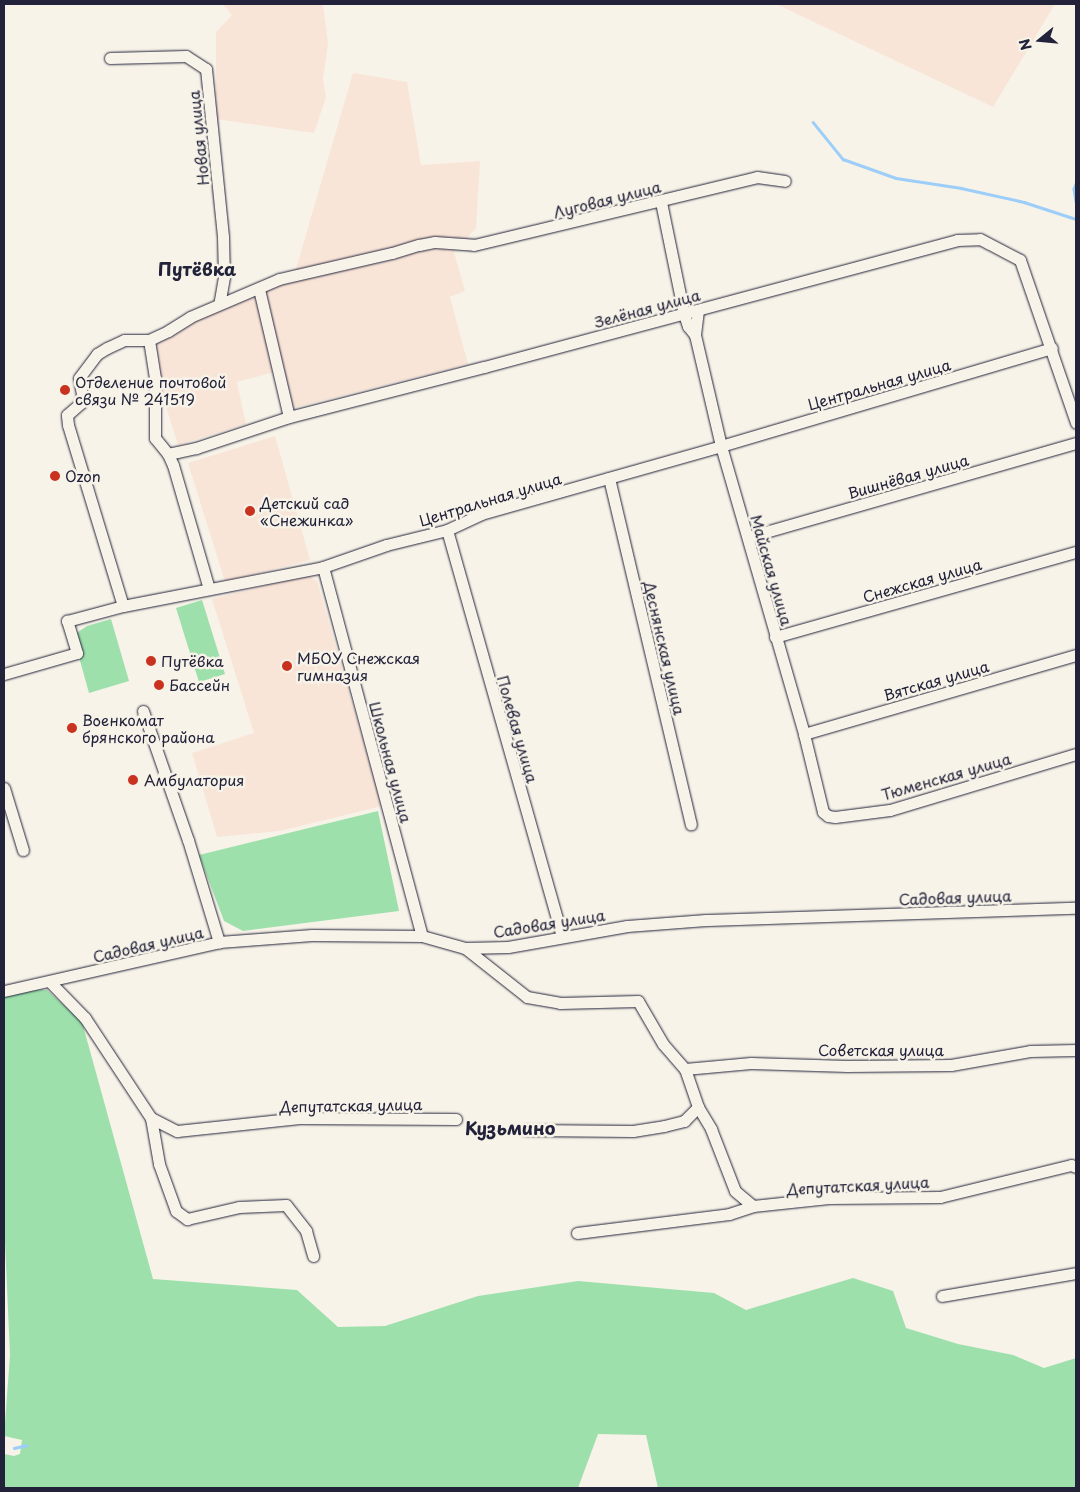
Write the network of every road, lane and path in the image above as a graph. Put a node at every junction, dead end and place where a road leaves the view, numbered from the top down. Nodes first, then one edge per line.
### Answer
1 (110, 58) dead end
2 (785, 181) dead end
3 (661, 202) junction
4 (224, 277) junction
5 (259, 289) junction
6 (244, 295) junction
7 (219, 304) junction
8 (698, 310) junction
9 (684, 314) junction
10 (695, 335) junction
11 (149, 340) junction
12 (1052, 348) junction
13 (283, 418) junction
14 (1076, 423) edge
15 (1076, 443) edge
16 (721, 446) junction
17 (168, 454) junction
18 (609, 478) junction
19 (447, 530) junction
20 (748, 537) junction
21 (1076, 552) edge
22 (323, 567) junction
23 (209, 589) junction
24 (122, 606) junction
25 (775, 637) junction
26 (1076, 655) edge
27 (4, 674) edge
28 (143, 711) dead end
29 (804, 734) junction
30 (1076, 754) edge
31 (4, 788) edge
32 (823, 812) joint
33 (691, 824) dead end
34 (23, 850) dead end
35 (1076, 908) edge
36 (422, 936) junction
37 (562, 936) junction
38 (219, 942) junction
39 (465, 948) junction
40 (50, 982) junction
41 (4, 991) edge
42 (1076, 1050) edge
43 (685, 1069) junction
44 (698, 1107) junction
45 (151, 1118) junction
46 (456, 1119) dead end
47 (525, 1130) dead end
48 (1076, 1167) edge
49 (753, 1206) junction
50 (578, 1233) dead end
51 (313, 1256) dead end
52 (1076, 1272) edge
53 (942, 1296) dead end

1 - 4 street, Новая улица
2 - 3 street, Луговая улица
3 - 5 street, Луговая улица
3 - 9 street
4 - 6 street
4 - 7 street, Новая улица
5 - 6 street, Луговая улица
5 - 13 street
6 - 7 street, Луговая улица
7 - 11 street, Луговая улица
8 - 9 street, Зелёная улица
8 - 10 street
8 - 12 street, Зелёная улица
9 - 10 street
9 - 13 street, Зелёная улица
10 - 16 street, Майская улица
11 - 17 street
11 - 24 street
12 - 14 street
12 - 16 street, Центральная улица
13 - 17 street, Зелёная улица
15 - 20 street, Вишнёвая улица
16 - 18 street, Центральная улица
16 - 20 street, Майская улица
17 - 23 street
18 - 19 street, Центральная улица
18 - 33 street, Деснянская улица
19 - 22 street, Центральная улица
19 - 37 street, Полевая улица
20 - 25 street, Майская улица
21 - 25 street, Снежская улица
22 - 23 street, Центральная улица
22 - 36 street, Школьная улица
23 - 24 street, Центральная улица
24 - 27 street, Центральная улица
25 - 29 street, Майская улица
26 - 29 street, Вятская улица
28 - 38 street
29 - 32 street, Майская улица
30 - 32 street, Тюменская улица
31 - 34 street
35 - 37 street, Садовая улица
36 - 38 street, Садовая улица
36 - 39 street, Садовая улица
37 - 39 street, Садовая улица
38 - 40 street, Садовая улица
39 - 43 street
40 - 41 street, Садовая улица
40 - 45 street, Депутатская улица
42 - 43 street, Советская улица
43 - 44 street
44 - 47 street
44 - 49 street
45 - 46 street, Депутатская улица
45 - 51 street
48 - 49 street, Депутатская улица
49 - 50 street, Депутатская улица
52 - 53 street

